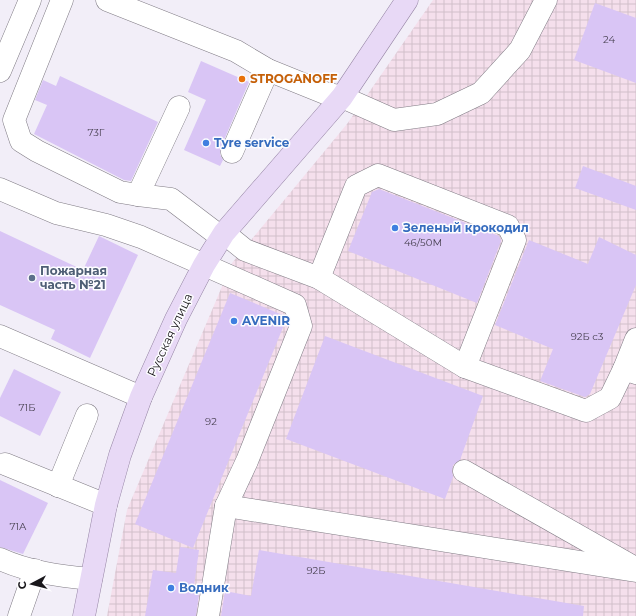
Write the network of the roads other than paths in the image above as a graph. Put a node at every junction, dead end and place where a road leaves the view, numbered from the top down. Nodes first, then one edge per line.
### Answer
1 (30, 0) edge
2 (62, 0) edge
3 (107, 0) edge
4 (407, 0) edge
5 (546, 0) edge
6 (268, 70) junction
7 (0, 71) edge
8 (342, 97) junction
9 (179, 107) dead end
10 (232, 152) dead end
11 (0, 189) edge
12 (138, 195) junction
13 (223, 235) junction
14 (204, 265) junction
15 (319, 278) junction
16 (0, 336) edge
17 (636, 339) edge
18 (465, 367) junction
19 (630, 371) edge
20 (141, 397) junction
21 (87, 415) dead end
22 (5, 464) dead end
23 (464, 471) dead end
24 (58, 486) junction
25 (106, 505) junction
26 (226, 506) junction
27 (0, 559) edge
28 (35, 570) junction
29 (636, 570) edge
30 (91, 579) junction
31 (19, 616) edge
32 (84, 616) edge
33 (208, 616) edge

1 - 7 street
2 - 12 street
3 - 6 street
4 - 8 main road, Русская улица
5 - 8 street
6 - 8 street
6 - 10 street
8 - 13 main road, Русская улица
9 - 12 street
11 - 14 street
12 - 13 street
13 - 14 main road, Русская улица
13 - 15 street
14 - 20 main road, Русская улица
14 - 26 street
15 - 18 street
15 - 18 street
16 - 20 street
17 - 19 street
18 - 19 street
20 - 25 main road, Русская улица
21 - 24 street
22 - 24 street
23 - 29 street
24 - 25 street
25 - 30 main road, Русская улица
26 - 29 street
26 - 33 street
27 - 28 street
28 - 30 street
28 - 31 street
30 - 32 main road, Русская улица

